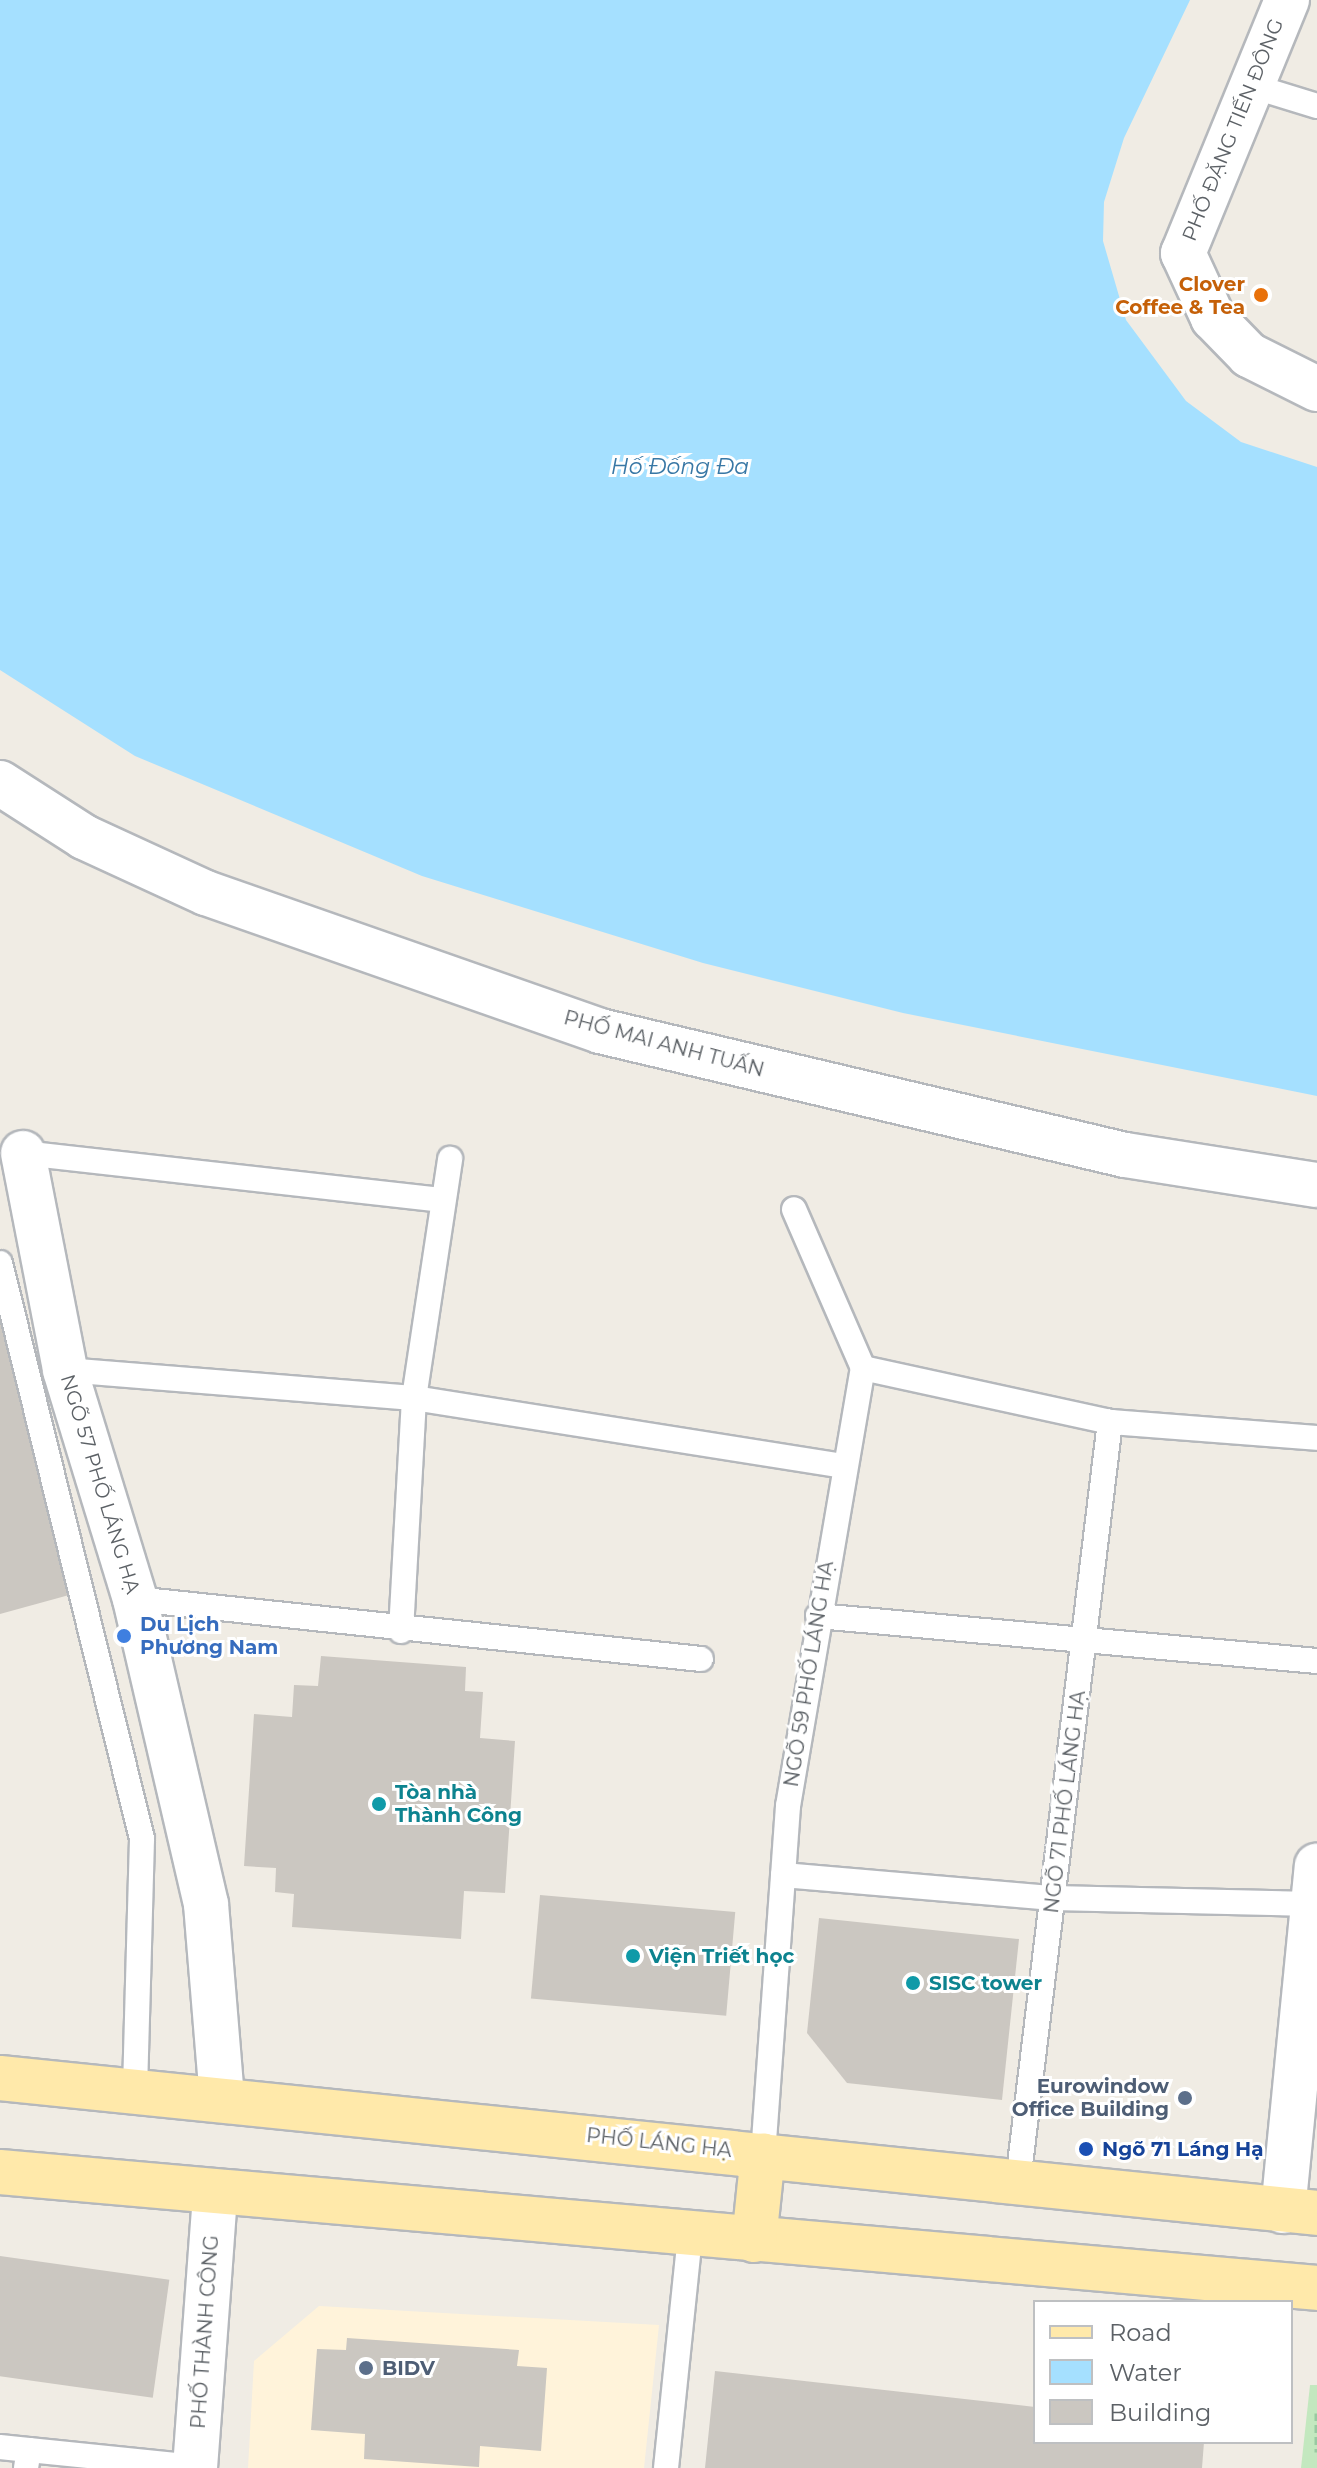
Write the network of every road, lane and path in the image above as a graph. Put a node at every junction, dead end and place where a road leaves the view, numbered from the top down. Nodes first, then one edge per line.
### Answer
1 (1287, 0) edge
2 (1252, 86) junction
3 (1317, 106) edge
4 (1317, 389) edge
5 (0, 783) edge
6 (23, 1153) joint
7 (450, 1159) dead end
8 (1317, 1185) edge
9 (442, 1200) junction
10 (794, 1209) dead end
11 (0, 1263) edge
12 (863, 1368) junction
13 (65, 1370) junction
14 (414, 1398) junction
15 (1110, 1422) junction
16 (1317, 1438) edge
17 (843, 1466) junction
18 (135, 1599) junction
19 (818, 1616) junction
20 (401, 1631) junction
21 (1085, 1636) junction
22 (701, 1659) dead end
23 (1317, 1661) edge
24 (783, 1875) junction
25 (1315, 1885) edge
26 (1053, 1898) junction
27 (0, 2078) edge
28 (135, 2090) junction
29 (222, 2098) junction
30 (763, 2155) junction
31 (0, 2172) edge
32 (1018, 2181) junction
33 (215, 2196) junction
34 (1300, 2212) edge
35 (690, 2234) junction
36 (754, 2240) junction
37 (1317, 2288) edge
38 (1317, 2413) edge
39 (0, 2447) edge
40 (1317, 2452) edge
41 (28, 2459) edge
42 (195, 2468) edge
43 (666, 2468) edge

1 - 2 street, PHỐ ĐẶNG TIẾN ĐÔNG
2 - 3 lane
2 - 4 street, PHỐ ĐẶNG TIẾN ĐÔNG
5 - 8 street, PHỐ MAI ANH TUẤN
6 - 9 lane
6 - 13 street, NGÕ 57 PHỐ LÁNG HẠ
7 - 9 lane
9 - 14 lane
10 - 12 lane
11 - 28 lane
12 - 15 lane
12 - 17 lane, NGÕ 59 PHỐ LÁNG HẠ
13 - 14 lane
13 - 18 street, NGÕ 57 PHỐ LÁNG HẠ
14 - 17 lane
14 - 20 lane
15 - 16 lane
15 - 21 lane, NGÕ 71 PHỐ LÁNG HẠ
17 - 19 lane, NGÕ 59 PHỐ LÁNG HẠ
18 - 20 lane
18 - 29 street, NGÕ 57 PHỐ LÁNG HẠ
19 - 21 lane
19 - 24 lane, NGÕ 59 PHỐ LÁNG HẠ
20 - 22 lane
21 - 23 lane
21 - 26 lane, NGÕ 71 PHỐ LÁNG HẠ
24 - 26 lane
24 - 30 lane, NGÕ 59 PHỐ LÁNG HẠ
25 - 26 lane
25 - 34 street
26 - 32 lane, NGÕ 71 PHỐ LÁNG HẠ
27 - 28 main road, PHỐ LÁNG HẠ
28 - 29 main road, PHỐ LÁNG HẠ
29 - 30 main road, PHỐ LÁNG HẠ
30 - 32 main road, PHỐ LÁNG HẠ
30 - 36 main road
31 - 33 main road
32 - 34 main road, PHỐ LÁNG HẠ
33 - 35 main road
33 - 42 street, PHỐ THÀNH CÔNG
35 - 36 main road
35 - 43 lane
36 - 37 main road
38 - 40 path
39 - 41 lane
41 - 42 lane

